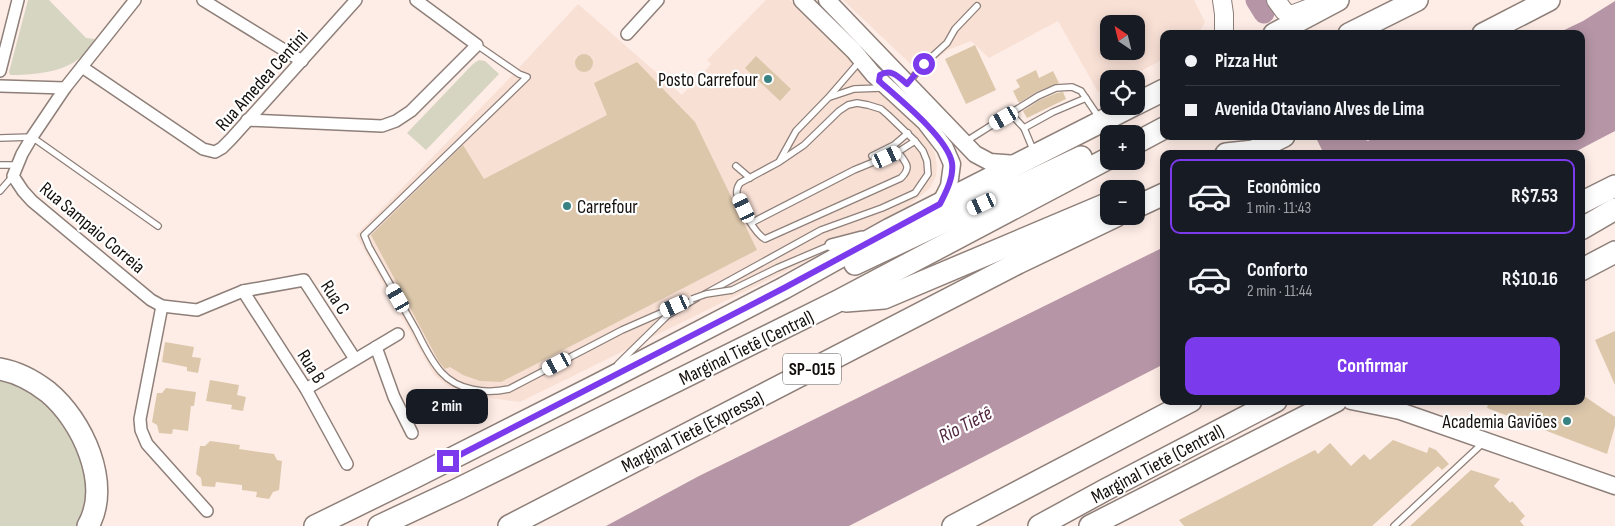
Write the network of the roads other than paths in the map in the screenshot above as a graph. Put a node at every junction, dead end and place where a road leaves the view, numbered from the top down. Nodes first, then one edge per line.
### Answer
1 (18, 0) edge
2 (134, 0) edge
3 (203, 0) edge
4 (356, 0) edge
5 (416, 0) edge
6 (658, 0) edge
7 (802, 0) edge
8 (827, 0) edge
9 (1222, 0) edge
10 (1276, 0) edge
11 (1417, 0) edge
12 (1548, 0) edge
13 (1331, 3) edge
14 (977, 6) dead end
15 (857, 30) junction
16 (1224, 30) edge
17 (1281, 30) edge
18 (1357, 30) edge
19 (1491, 30) edge
20 (627, 34) dead end
21 (477, 45) junction
22 (876, 50) junction
23 (861, 59) junction
24 (302, 61) junction
25 (82, 67) junction
26 (0, 71) edge
27 (880, 81) junction
28 (904, 81) junction
29 (0, 86) edge
30 (65, 88) junction
31 (1160, 92) edge
32 (828, 98) junction
33 (1086, 98) junction
34 (1145, 100) edge
35 (1011, 114) junction
36 (1115, 115) edge
37 (247, 120) junction
38 (1102, 122) junction
39 (1160, 124) edge
40 (1024, 128) junction
41 (1145, 130) edge
42 (1160, 130) edge
43 (908, 133) junction
44 (0, 138) edge
45 (32, 138) junction
46 (1145, 138) edge
47 (1276, 140) edge
48 (915, 141) junction
49 (970, 148) junction
50 (1100, 149) edge
51 (1255, 150) edge
52 (898, 152) junction
53 (872, 156) dead end
54 (1027, 160) junction
55 (779, 162) junction
56 (1100, 163) edge
57 (952, 164) junction
58 (0, 165) edge
59 (736, 166) dead end
60 (16, 170) junction
61 (750, 178) junction
62 (1160, 182) edge
63 (1615, 186) edge
64 (1145, 188) edge
65 (0, 191) edge
66 (1160, 196) edge
67 (1585, 201) edge
68 (1145, 203) edge
69 (940, 204) junction
70 (1100, 207) edge
71 (1615, 209) edge
72 (1615, 222) edge
73 (751, 223) junction
74 (1100, 224) edge
75 (158, 226) dead end
76 (1585, 227) edge
77 (890, 230) junction
78 (1585, 239) edge
79 (831, 245) joint
80 (1615, 252) edge
81 (1585, 268) edge
82 (784, 288) junction
83 (243, 291) junction
84 (836, 302) junction
85 (162, 306) junction
86 (398, 334) dead end
87 (376, 348) junction
88 (355, 359) junction
89 (0, 370) edge
90 (599, 384) junction
91 (306, 388) junction
92 (1183, 405) edge
93 (1268, 405) edge
94 (1328, 405) edge
95 (1396, 406) edge
96 (412, 433) dead end
97 (1486, 441) junction
98 (347, 464) dead end
99 (1615, 486) edge
100 (458, 489) junction
101 (207, 511) dead end
102 (88, 526) edge
103 (315, 526) edge
104 (378, 526) edge
105 (399, 526) edge
106 (509, 526) edge
107 (953, 526) edge
108 (1039, 526) edge
109 (1090, 526) edge
110 (1394, 526) edge

1 - 26 street
2 - 25 street
3 - 24 street
4 - 24 street, Rua Amedea Centini
5 - 21 street
6 - 20 street
7 - 23 main road
8 - 15 main road
9 - 16 main road
10 - 13 main road
11 - 18 highway
12 - 19 highway
13 - 17 highway
14 - 28 lane
15 - 22 main road
15 - 23 main road
21 - 37 street
21 - 79 lane, bridge
22 - 27 main road
22 - 28 main road
23 - 27 main road
23 - 32 lane
24 - 37 street, Rua Amedea Centini
25 - 30 street
25 - 37 street, Rua Amedea Centini
27 - 28 main road
27 - 32 lane
27 - 57 main road
28 - 49 main road
29 - 30 street
30 - 45 street
31 - 34 highway
32 - 55 lane
33 - 35 lane
33 - 38 lane
33 - 40 lane
35 - 40 lane
35 - 49 lane
36 - 38 highway
38 - 54 highway
39 - 41 highway
40 - 54 lane
42 - 46 highway
43 - 48 lane
43 - 53 lane
43 - 55 lane
44 - 45 lane
45 - 60 street
45 - 75 lane
47 - 51 highway
48 - 52 lane
48 - 90 lane
49 - 54 main road
49 - 57 main road
50 - 82 highway
52 - 73 lane
52 - 73 lane
54 - 69 highway
55 - 61 lane
56 - 84 highway, Marginal Tietê (Central)
57 - 69 main road
58 - 60 lane
59 - 61 lane
60 - 65 lane
60 - 85 street, Rua Sampaio Correia
61 - 73 lane
62 - 64 highway
63 - 67 highway
66 - 68 highway
69 - 77 highway
70 - 84 highway
71 - 76 highway
72 - 78 highway
74 - 106 highway, Marginal Tietê (Expressa) / SP-015
77 - 79 street
77 - 82 highway
80 - 81 highway
82 - 90 highway
83 - 85 street, Rua Sampaio Correia
83 - 88 street, Rua C
83 - 91 street, Rua B
84 - 100 highway, Marginal Tietê (Central)
85 - 101 street
86 - 87 street
87 - 88 street
87 - 96 street
88 - 91 street
89 - 102 highway
90 - 103 highway
91 - 98 street, Rua B
92 - 107 highway
93 - 108 highway, Marginal Tietê (Central)
94 - 109 highway
95 - 97 main road
97 - 99 main road
97 - 110 lane
100 - 104 highway, Marginal Tietê (Central)
100 - 105 highway

